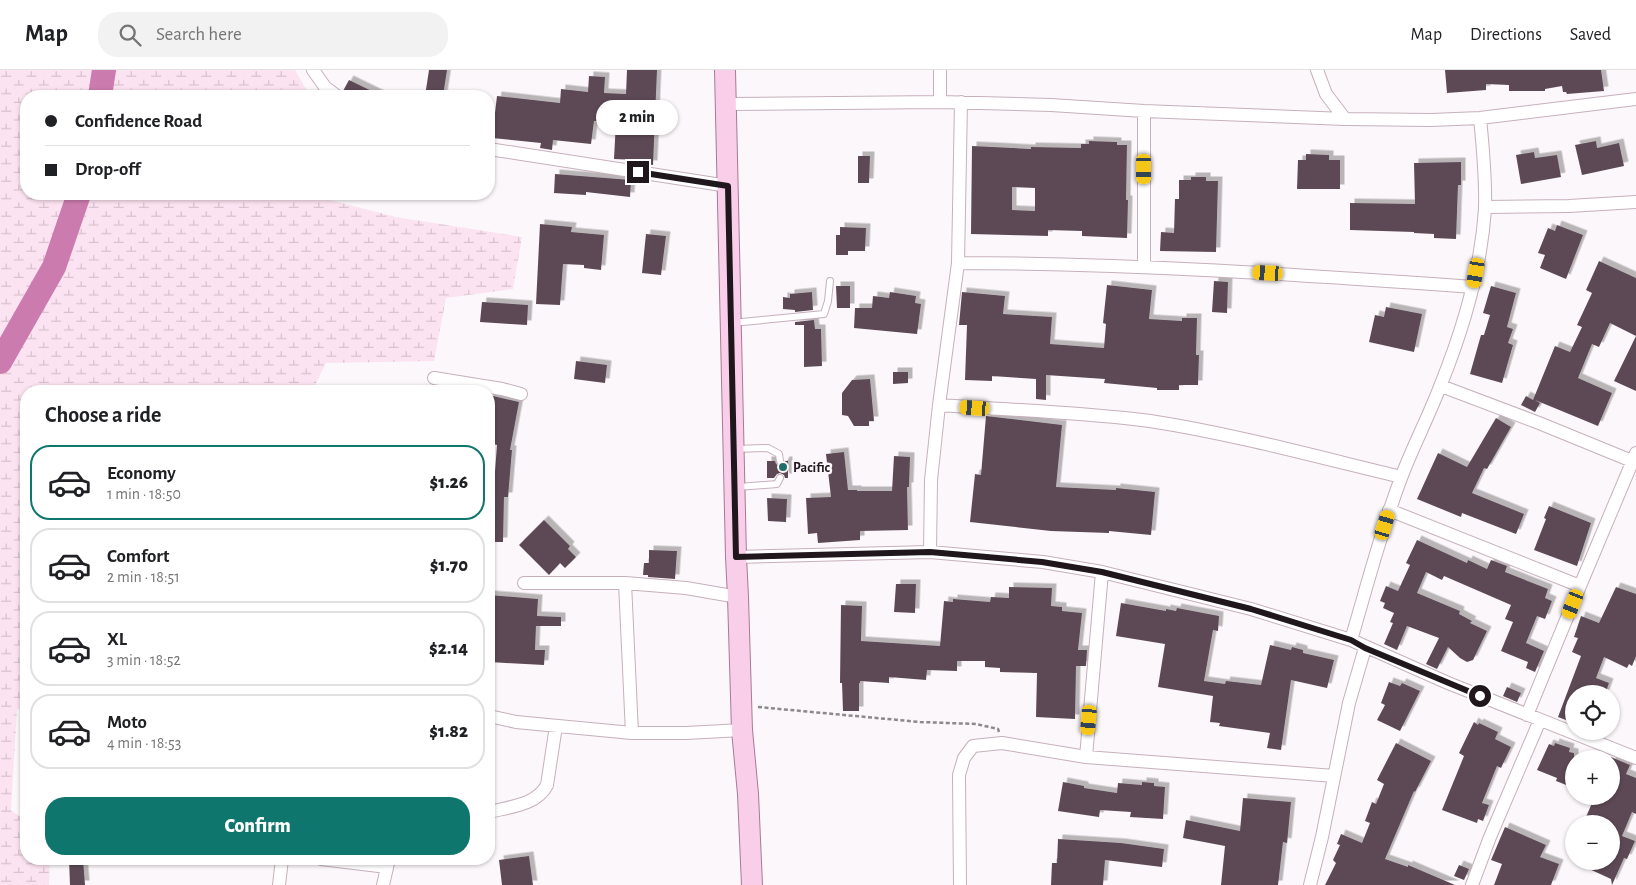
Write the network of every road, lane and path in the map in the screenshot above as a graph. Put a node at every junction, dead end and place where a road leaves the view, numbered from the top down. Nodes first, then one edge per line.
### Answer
1 (313, 70) edge
2 (725, 70) edge
3 (940, 70) edge
4 (1317, 70) edge
5 (329, 90) edge
6 (1636, 99) edge
7 (940, 102) junction
8 (961, 102) junction
9 (726, 104) junction
10 (1144, 111) junction
11 (1480, 118) junction
12 (1345, 119) junction
13 (495, 150) edge
14 (728, 186) junction
15 (1636, 202) edge
16 (1485, 208) junction
17 (958, 263) junction
18 (1144, 266) junction
19 (830, 280) dead end
20 (1473, 287) junction
21 (731, 323) junction
22 (434, 378) dead end
23 (460, 385) edge
24 (1441, 386) junction
25 (495, 389) edge
26 (521, 394) dead end
27 (939, 405) junction
28 (734, 449) junction
29 (1634, 457) edge
30 (780, 462) dead end
31 (1401, 476) junction
32 (780, 478) dead end
33 (734, 487) junction
34 (1389, 510) junction
35 (930, 552) junction
36 (736, 557) junction
37 (1102, 572) junction
38 (524, 582) dead end
39 (624, 583) junction
40 (1580, 586) junction
41 (738, 597) junction
42 (1351, 640) junction
43 (1365, 648) junction
44 (741, 707) junction
45 (1527, 715) junction
46 (495, 717) edge
47 (1540, 720) junction
48 (556, 726) junction
49 (742, 730) junction
50 (632, 732) junction
51 (1002, 743) junction
52 (1086, 757) junction
53 (1636, 758) edge
54 (1334, 776) junction
55 (495, 810) edge
56 (281, 865) edge
57 (388, 865) edge
58 (279, 885) edge
59 (383, 885) edge
60 (752, 885) edge
61 (960, 885) edge
62 (1310, 885) edge
63 (1472, 885) edge

1 - 5 street
2 - 9 main road
3 - 7 street
4 - 12 street
6 - 11 street
7 - 8 street
7 - 9 street
8 - 10 street
8 - 17 street
9 - 14 main road
10 - 12 street
10 - 18 street
11 - 12 street
11 - 16 street
13 - 14 street
14 - 21 main road
15 - 16 street
16 - 20 street
17 - 18 street
17 - 27 street
18 - 20 street
19 - 21 lane
20 - 24 street
21 - 28 main road
22 - 23 street
24 - 29 street
24 - 31 street
25 - 26 street
27 - 31 street
27 - 35 street
28 - 30 lane
28 - 33 main road
29 - 40 street
31 - 34 street
32 - 33 lane
33 - 36 main road
34 - 40 street
34 - 42 street
35 - 36 street
35 - 37 street
36 - 41 main road
37 - 42 street
37 - 52 street
38 - 39 street
39 - 41 street
39 - 50 street
40 - 45 street
41 - 44 main road
42 - 43 street
43 - 45 street
43 - 54 street
44 - 49 main road
44 - 51 path
45 - 47 street
46 - 48 street
47 - 53 street
47 - 63 street
48 - 50 street
48 - 55 street
49 - 50 street
49 - 60 main road
51 - 52 street
51 - 61 street
52 - 54 street
54 - 62 street
56 - 58 street
57 - 59 street

